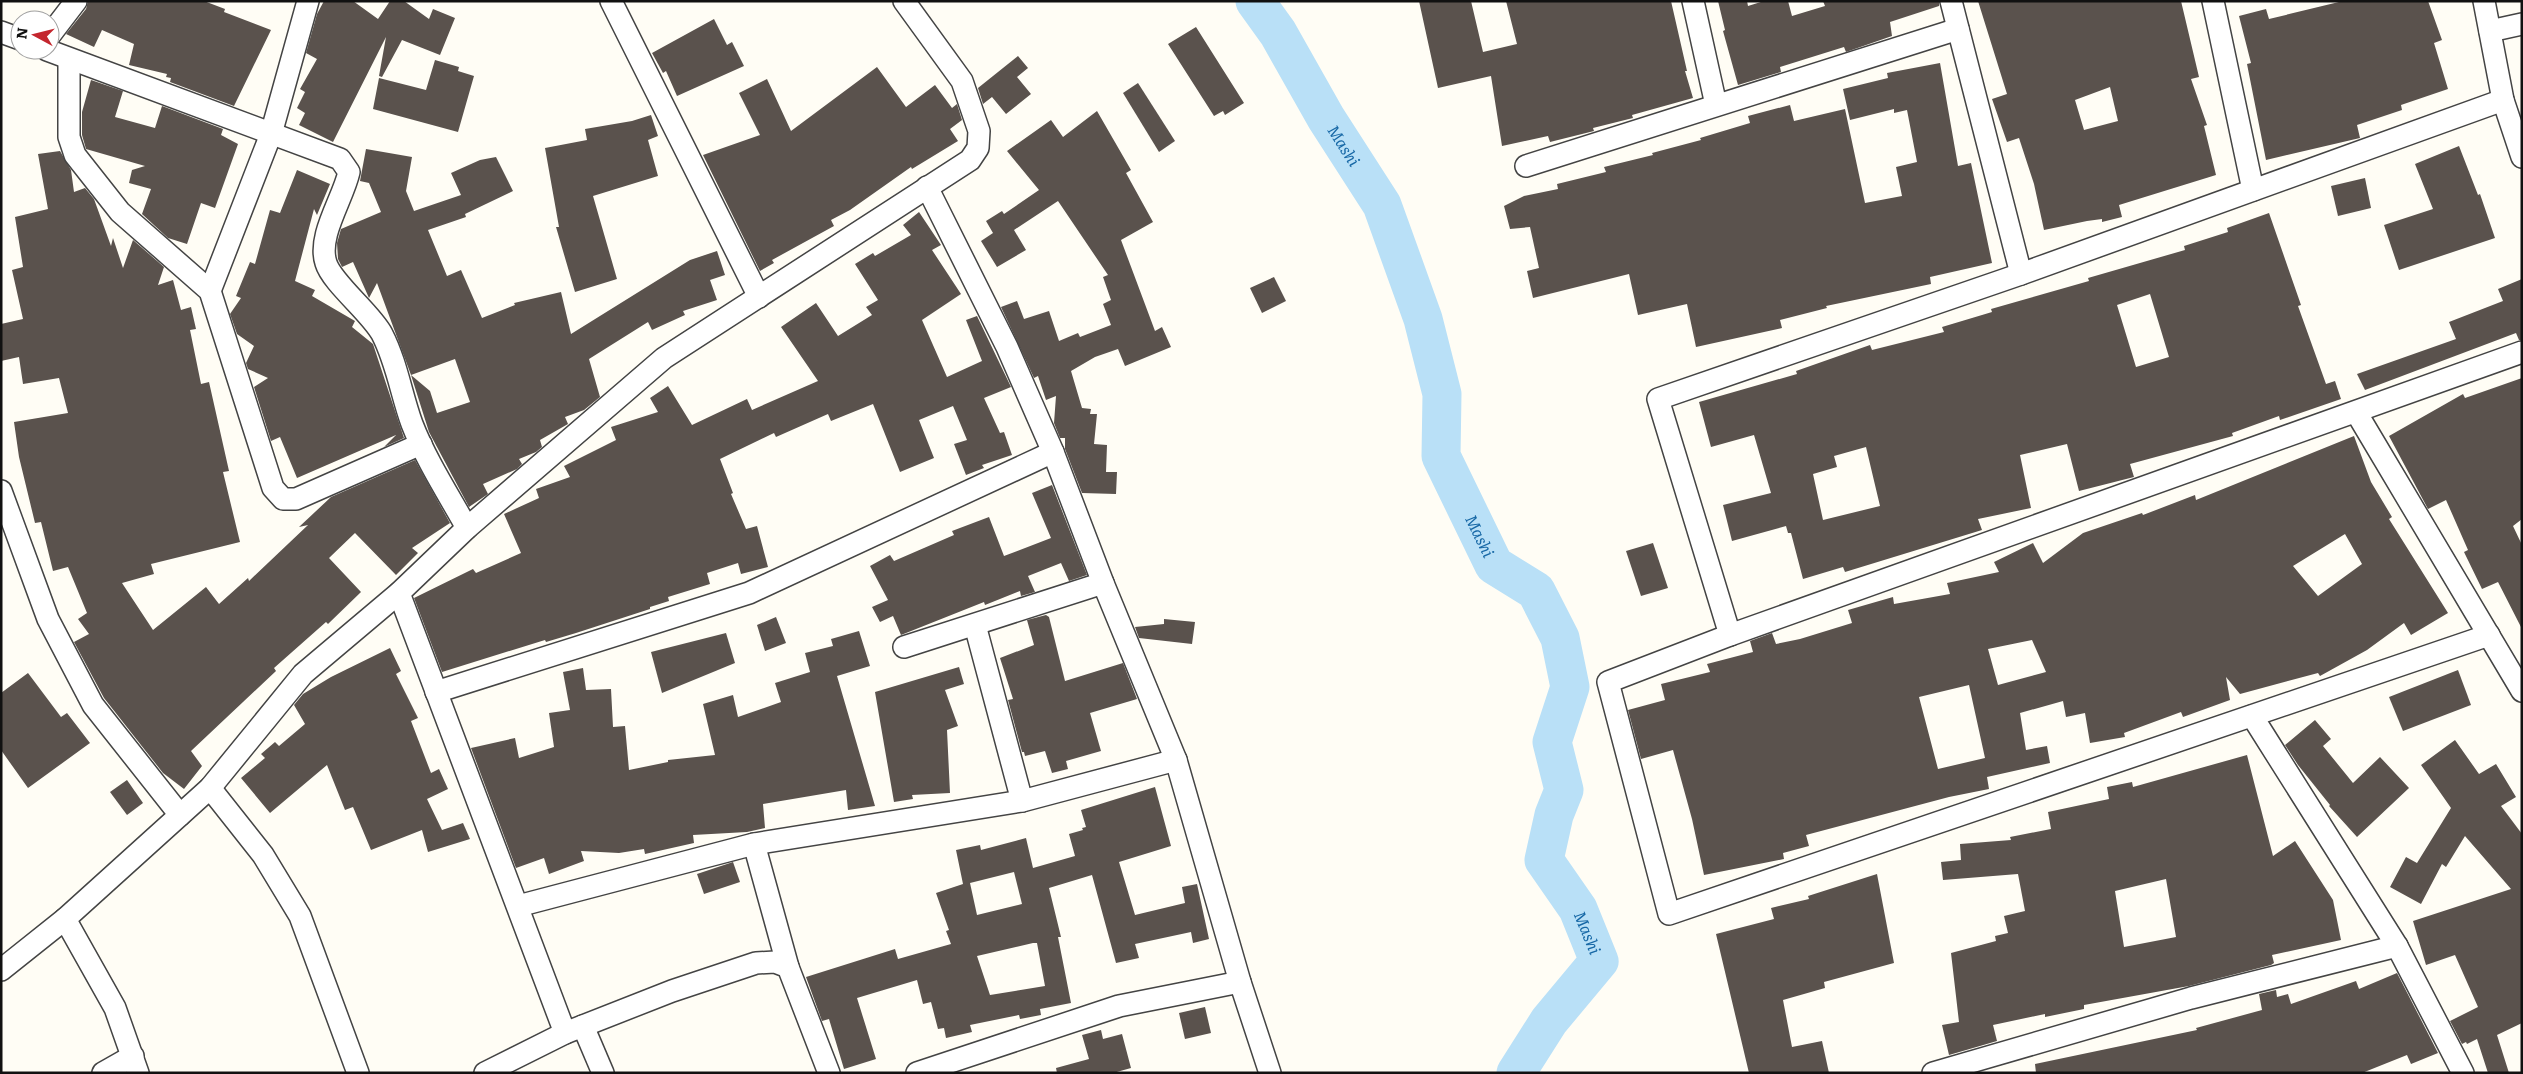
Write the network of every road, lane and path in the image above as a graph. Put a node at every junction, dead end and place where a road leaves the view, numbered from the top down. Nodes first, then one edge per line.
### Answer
1 (76, 1) edge
2 (308, 1) edge
3 (612, 1) edge
4 (904, 1) edge
5 (1693, 1) edge
6 (1951, 1) edge
7 (2213, 1) edge
8 (2484, 1) edge
9 (60, 22) edge
10 (2522, 24) edge
11 (1958, 28) junction
12 (2490, 31) junction
13 (60, 55) edge
14 (69, 59) junction
15 (2503, 100) junction
16 (1716, 105) junction
17 (271, 134) junction
18 (2522, 157) edge
19 (1526, 166) dead end
20 (927, 187) junction
21 (2253, 190) junction
22 (2022, 274) junction
23 (210, 291) junction
24 (759, 297) junction
25 (2522, 352) edge
26 (2356, 412) junction
27 (420, 444) junction
28 (1053, 452) junction
29 (1, 491) edge
30 (467, 528) junction
31 (1103, 582) junction
32 (399, 593) junction
33 (974, 624) junction
34 (1730, 635) junction
35 (2489, 635) junction
36 (904, 647) dead end
37 (2522, 691) edge
38 (436, 692) junction
39 (2252, 716) junction
40 (1176, 760) junction
41 (210, 788) junction
42 (1022, 801) junction
43 (180, 815) junction
44 (754, 844) junction
45 (518, 906) junction
46 (65, 919) junction
47 (2397, 946) junction
48 (788, 967) junction
49 (1, 970) edge
50 (1240, 982) junction
51 (574, 1029) junction
52 (135, 1065) edge
53 (103, 1073) edge
54 (358, 1073) edge
55 (485, 1073) edge
56 (603, 1073) edge
57 (829, 1073) edge
58 (917, 1073) edge
59 (1270, 1073) edge
60 (1933, 1073) edge
61 (2463, 1073) edge

1 - 9 street
2 - 17 street
3 - 24 street
4 - 20 street
5 - 16 street
6 - 11 street
7 - 21 street
8 - 12 street
10 - 12 street
11 - 16 street
11 - 22 street
12 - 15 street
13 - 14 street
14 - 17 street
14 - 23 street
15 - 18 street
15 - 21 street
16 - 19 street
17 - 23 street
17 - 27 street
20 - 24 street
20 - 28 street
21 - 22 street
22 - 34 street
23 - 27 street
24 - 30 street
25 - 26 street
26 - 34 street
26 - 35 street
27 - 30 street
28 - 31 street
28 - 38 street
29 - 43 street
30 - 32 street
31 - 33 street
31 - 40 street
32 - 38 street
32 - 41 street
33 - 36 street
33 - 42 street
34 - 39 street
35 - 37 street
35 - 39 street
38 - 45 street
39 - 47 street
40 - 42 street
40 - 50 street
41 - 43 street
41 - 54 street
42 - 44 street
43 - 46 street
44 - 45 street
44 - 48 street
45 - 51 street
46 - 49 street
46 - 52 street
47 - 60 street
47 - 61 street
48 - 51 street
48 - 57 street
50 - 58 street
50 - 59 street
51 - 55 street
51 - 56 street
52 - 53 street

